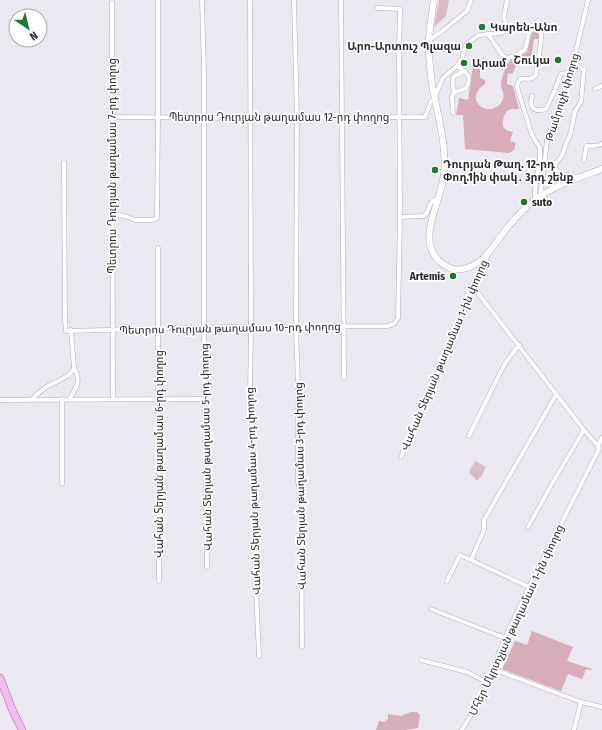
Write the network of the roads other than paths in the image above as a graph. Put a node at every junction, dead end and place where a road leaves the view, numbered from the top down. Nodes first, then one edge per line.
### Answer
1 (158, 0) edge
2 (202, 0) edge
3 (250, 0) edge
4 (294, 0) edge
5 (341, 0) edge
6 (434, 0) edge
7 (471, 0) edge
8 (506, 0) edge
9 (588, 0) edge
10 (112, 2) dead end
11 (377, 8) dead end
12 (488, 34) junction
13 (429, 40) junction
14 (457, 66) junction
15 (580, 68) dead end
16 (465, 71) junction
17 (571, 72) junction
18 (602, 86) edge
19 (594, 89) dead end
20 (454, 92) junction
21 (532, 96) dead end
22 (435, 98) junction
23 (453, 113) dead end
24 (399, 116) junction
25 (112, 117) junction
26 (158, 117) junction
27 (204, 118) junction
28 (250, 118) junction
29 (297, 118) junction
30 (343, 118) junction
31 (602, 144) edge
32 (584, 160) dead end
33 (64, 162) dead end
34 (602, 169) edge
35 (579, 178) junction
36 (541, 196) junction
37 (439, 198) junction
38 (535, 200) junction
39 (112, 214) junction
40 (400, 217) junction
41 (158, 248) dead end
42 (488, 254) junction
43 (474, 288) junction
44 (296, 326) junction
45 (343, 326) junction
46 (251, 327) junction
47 (158, 328) junction
48 (205, 328) junction
49 (112, 329) junction
50 (69, 330) junction
51 (519, 345) junction
52 (74, 368) junction
53 (344, 378) dead end
54 (556, 395) junction
55 (62, 399) junction
56 (70, 399) junction
57 (113, 399) junction
58 (158, 399) junction
59 (205, 399) junction
60 (0, 400) edge
61 (31, 400) junction
62 (584, 430) junction
63 (469, 436) dead end
64 (602, 438) edge
65 (600, 449) edge
66 (401, 456) dead end
67 (62, 484) dead end
68 (528, 527) dead end
69 (471, 560) junction
70 (207, 567) dead end
71 (159, 581) dead end
72 (447, 581) dead end
73 (529, 587) junction
74 (431, 609) dead end
75 (505, 638) junction
76 (302, 647) dead end
77 (259, 656) dead end
78 (421, 660) dead end
79 (493, 669) junction
80 (0, 678) edge
81 (487, 682) junction
82 (581, 702) junction
83 (602, 707) edge
84 (22, 730) edge
85 (462, 730) edge
86 (574, 730) edge

1 - 26 street
2 - 27 street, Վահան Տերյան թաղամաս 5-րդ փողոց
3 - 28 street, Վահան Տերյան թաղամաս 4-րդ փողոց
4 - 29 street, Վահան Տերյան թաղամաս 3-րդ փողոց
5 - 30 street
6 - 13 main road
7 - 13 street
8 - 12 street
9 - 17 street, Թամրուչի փողոց
10 - 25 street, Պետրոս Դուրյան թաղամաս 7-րդ փողոց
11 - 24 street
12 - 14 street
12 - 38 street
13 - 22 main road
14 - 16 street
14 - 22 street
15 - 35 street
16 - 20 street
16 - 20 street
17 - 21 street
17 - 36 street, Թամրուչի փողոց
18 - 19 street
20 - 23 street
22 - 24 street, Պետրոս Դուրյան թաղամաս 12-րդ փողոց
22 - 37 main road
24 - 30 street, Պետրոս Դուրյան թաղամաս 12-րդ փողոց
24 - 40 street
25 - 26 street, Պետրոս Դուրյան թաղամաս 12-րդ փողոց
25 - 39 street, Պետրոս Դուրյան թաղամաս 7-րդ փողոց
26 - 27 street, Պետրոս Դուրյան թաղամաս 12-րդ փողոց
26 - 39 street
27 - 28 street, Պետրոս Դուրյան թաղամաս 12-րդ փողոց
27 - 48 street, Վահան Տերյան թաղամաս 5-րդ փողոց
28 - 29 street, Պետրոս Դուրյան թաղամաս 12-րդ փողոց
28 - 46 street, Վահան Տերյան թաղամաս 4-րդ փողոց
29 - 30 street, Պետրոս Դուրյան թաղամաս 12-րդ փողոց
29 - 44 street, Վահան Տերյան թաղամաս 3-րդ փողոց
30 - 45 street
31 - 32 street
33 - 50 street
34 - 35 main road
35 - 36 main road
36 - 38 main road
37 - 40 street
37 - 42 main road
38 - 42 main road
39 - 49 street, Պետրոս Դուրյան թաղամաս 7-րդ փողոց
40 - 45 street, Պետրոս Դուրյան թաղամաս 10-րդ փողոց
41 - 47 street, Վահան Տերյան թաղամաս 6-րդ փողոց
42 - 43 street, Վահան Տերյան թաղամաս 1-ին փողոց
43 - 51 street
43 - 66 street, Վահան Տերյան թաղամաս 1-ին փողոց
44 - 45 street, Պետրոս Դուրյան թաղամաս 10-րդ փողոց
44 - 46 street, Պետրոս Դուրյան թաղամաս 10-րդ փողոց
44 - 76 street, Վահան Տերյան թաղամաս 3-րդ փողոց
45 - 53 street
46 - 48 street, Պետրոս Դուրյան թաղամաս 10-րդ փողոց
46 - 77 street, Վահան Տերյան թաղամաս 4-րդ փողոց
47 - 48 street, Պետրոս Դուրյան թաղամաս 10-րդ փողոց
47 - 49 street, Պետրոս Դուրյան թաղամաս 10-րդ փողոց
47 - 58 street, Վահան Տերյան թաղամաս 6-րդ փողոց
48 - 59 street, Վահան Տերյան թաղամաս 5-րդ փողոց
49 - 50 street, Պետրոս Դուրյան թաղամաս 10-րդ փողոց
49 - 57 street, Պետրոս Դուրյան թաղամաս 7-րդ փողոց
50 - 52 street
51 - 54 street
51 - 63 street
52 - 56 street
52 - 61 street
54 - 62 street
54 - 69 street
55 - 56 street
55 - 61 street
55 - 67 street
56 - 57 street
57 - 58 street
58 - 59 street
58 - 71 street, Վահան Տերյան թաղամաս 6-րդ փողոց
59 - 70 street, Վահան Տերյան թաղամաս 5-րդ փողոց
60 - 61 street
62 - 65 street
62 - 68 street
64 - 65 street, Մհեր Մկրտչյան թաղամաս 1-ին փողոց
65 - 73 street, Մհեր Մկրտչյան թաղամաս 1-ին փողոց
69 - 72 street
69 - 73 street
73 - 75 street, Մհեր Մկրտչյան թաղամաս 1-ին փողոց
74 - 75 street
75 - 79 street, Մհեր Մկրտչյան թաղամաս 1-ին փողոց
78 - 81 street
79 - 81 street, Մհեր Մկրտչյան թաղամաս 1-ին փողոց
79 - 82 street
80 - 84 main road
81 - 85 street, Մհեր Մկրտչյան թաղամաս 1-ին փողոց
82 - 83 street
82 - 86 street

